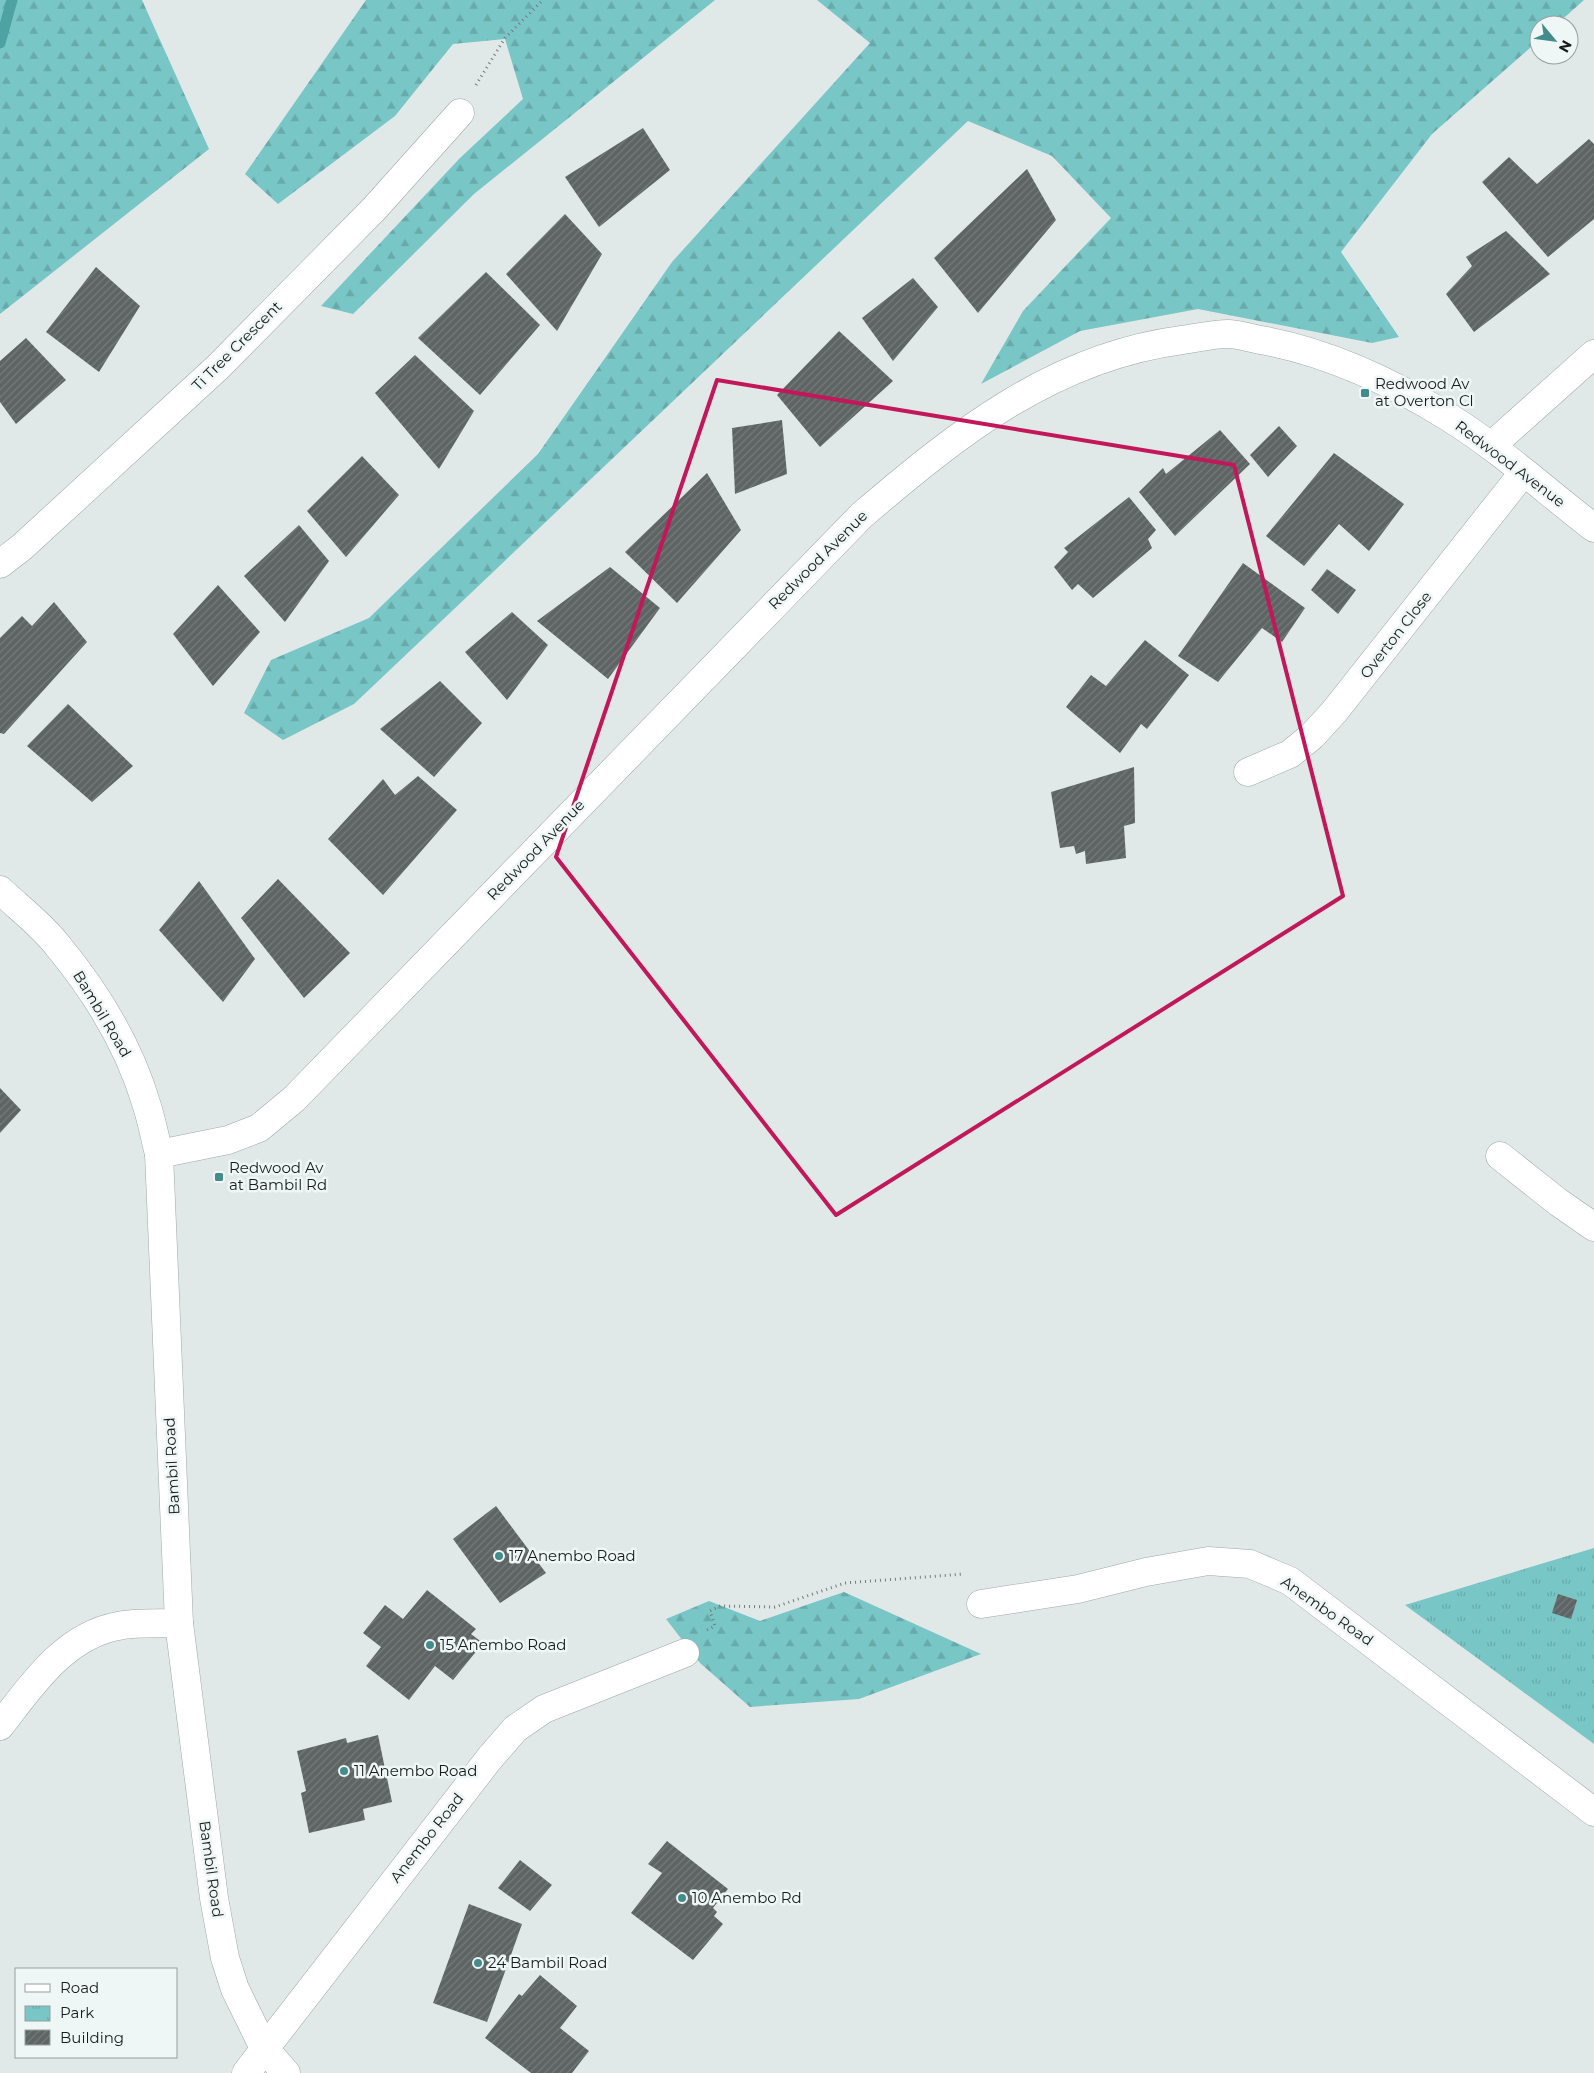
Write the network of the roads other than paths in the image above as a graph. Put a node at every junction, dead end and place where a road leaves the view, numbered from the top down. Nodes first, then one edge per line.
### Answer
1 (460, 113) road end
2 (1594, 354) edge
3 (1491, 446) junction
4 (1523, 473) junction
5 (1594, 528) edge
6 (0, 564) edge
7 (1248, 772) dead end
8 (0, 890) edge
9 (159, 1154) junction
10 (1500, 1156) dead end
11 (1594, 1226) edge
12 (981, 1604) road end
13 (179, 1623) junction
14 (685, 1653) dead end
15 (0, 1726) edge
16 (1594, 1812) edge
17 (264, 2048) junction
18 (246, 2073) edge
19 (286, 2073) edge

1 - 6 street, Ti Tree Crescent
2 - 3 street
3 - 4 street, Redwood Avenue
3 - 9 street, Redwood Avenue
4 - 5 street, Redwood Avenue
4 - 7 street, Overton Close
8 - 9 street, Bambil Road
9 - 13 street, Bambil Road
10 - 11 street
12 - 16 street, Anembo Road
13 - 15 street
13 - 17 street, Bambil Road
14 - 17 street, Anembo Road
17 - 18 street, Anembo Road
17 - 19 street, Bambil Road

